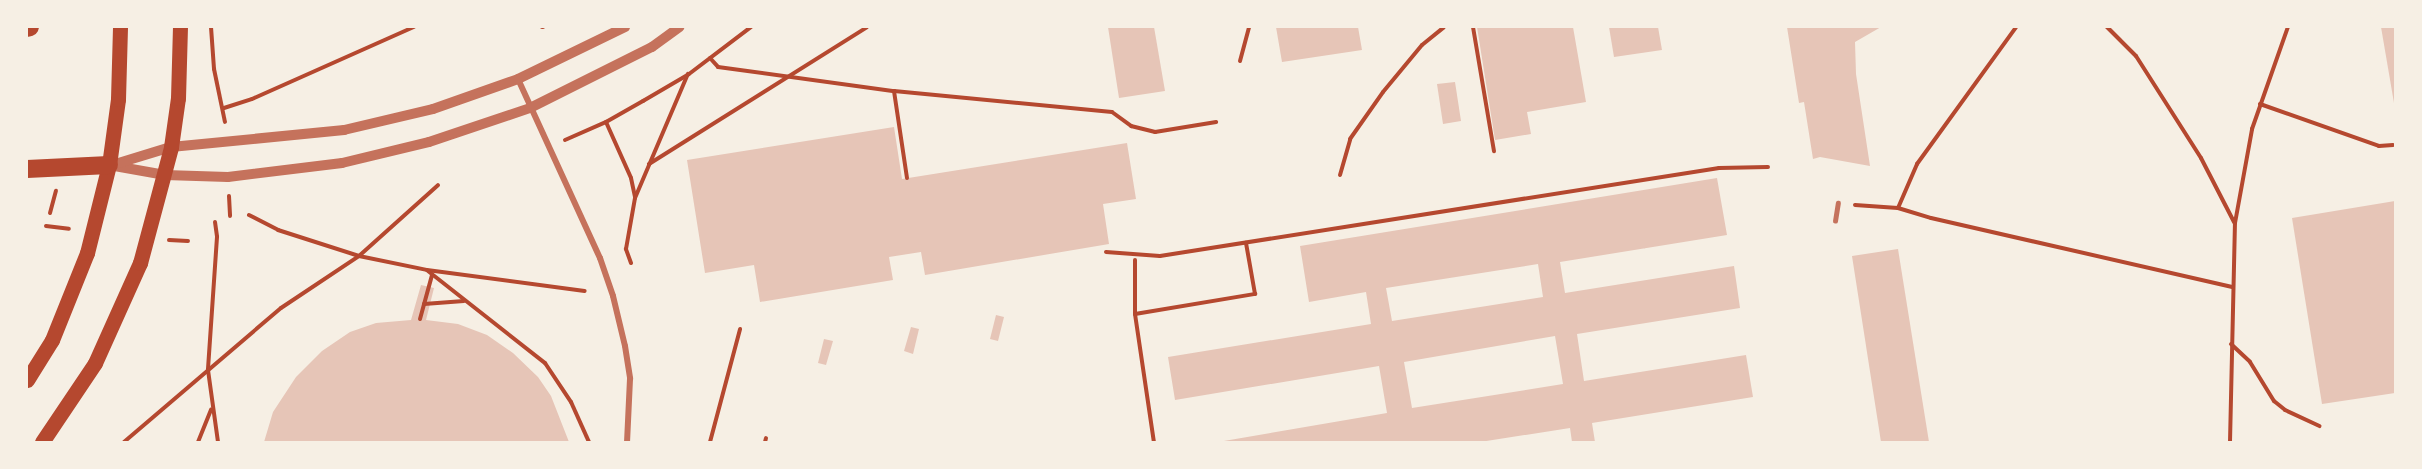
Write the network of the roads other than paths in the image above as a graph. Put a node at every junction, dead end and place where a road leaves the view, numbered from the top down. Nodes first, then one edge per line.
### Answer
1 (120, 27) edge
2 (180, 27) edge
3 (625, 27) edge
4 (680, 27) edge
5 (518, 78) junction
6 (530, 108) junction
7 (171, 147) junction
8 (108, 165) junction
9 (27, 169) edge
10 (165, 175) junction
11 (1838, 203) dead end
12 (1835, 221) dead end
13 (27, 380) edge
14 (42, 442) edge
15 (627, 442) edge

1 - 8 main road
2 - 7 main road
3 - 5 street
4 - 6 street
5 - 6 street
5 - 7 street
6 - 10 street
6 - 15 street
7 - 8 street
7 - 10 main road
8 - 9 highway
8 - 10 street
8 - 13 main road
10 - 14 main road
11 - 12 lane

